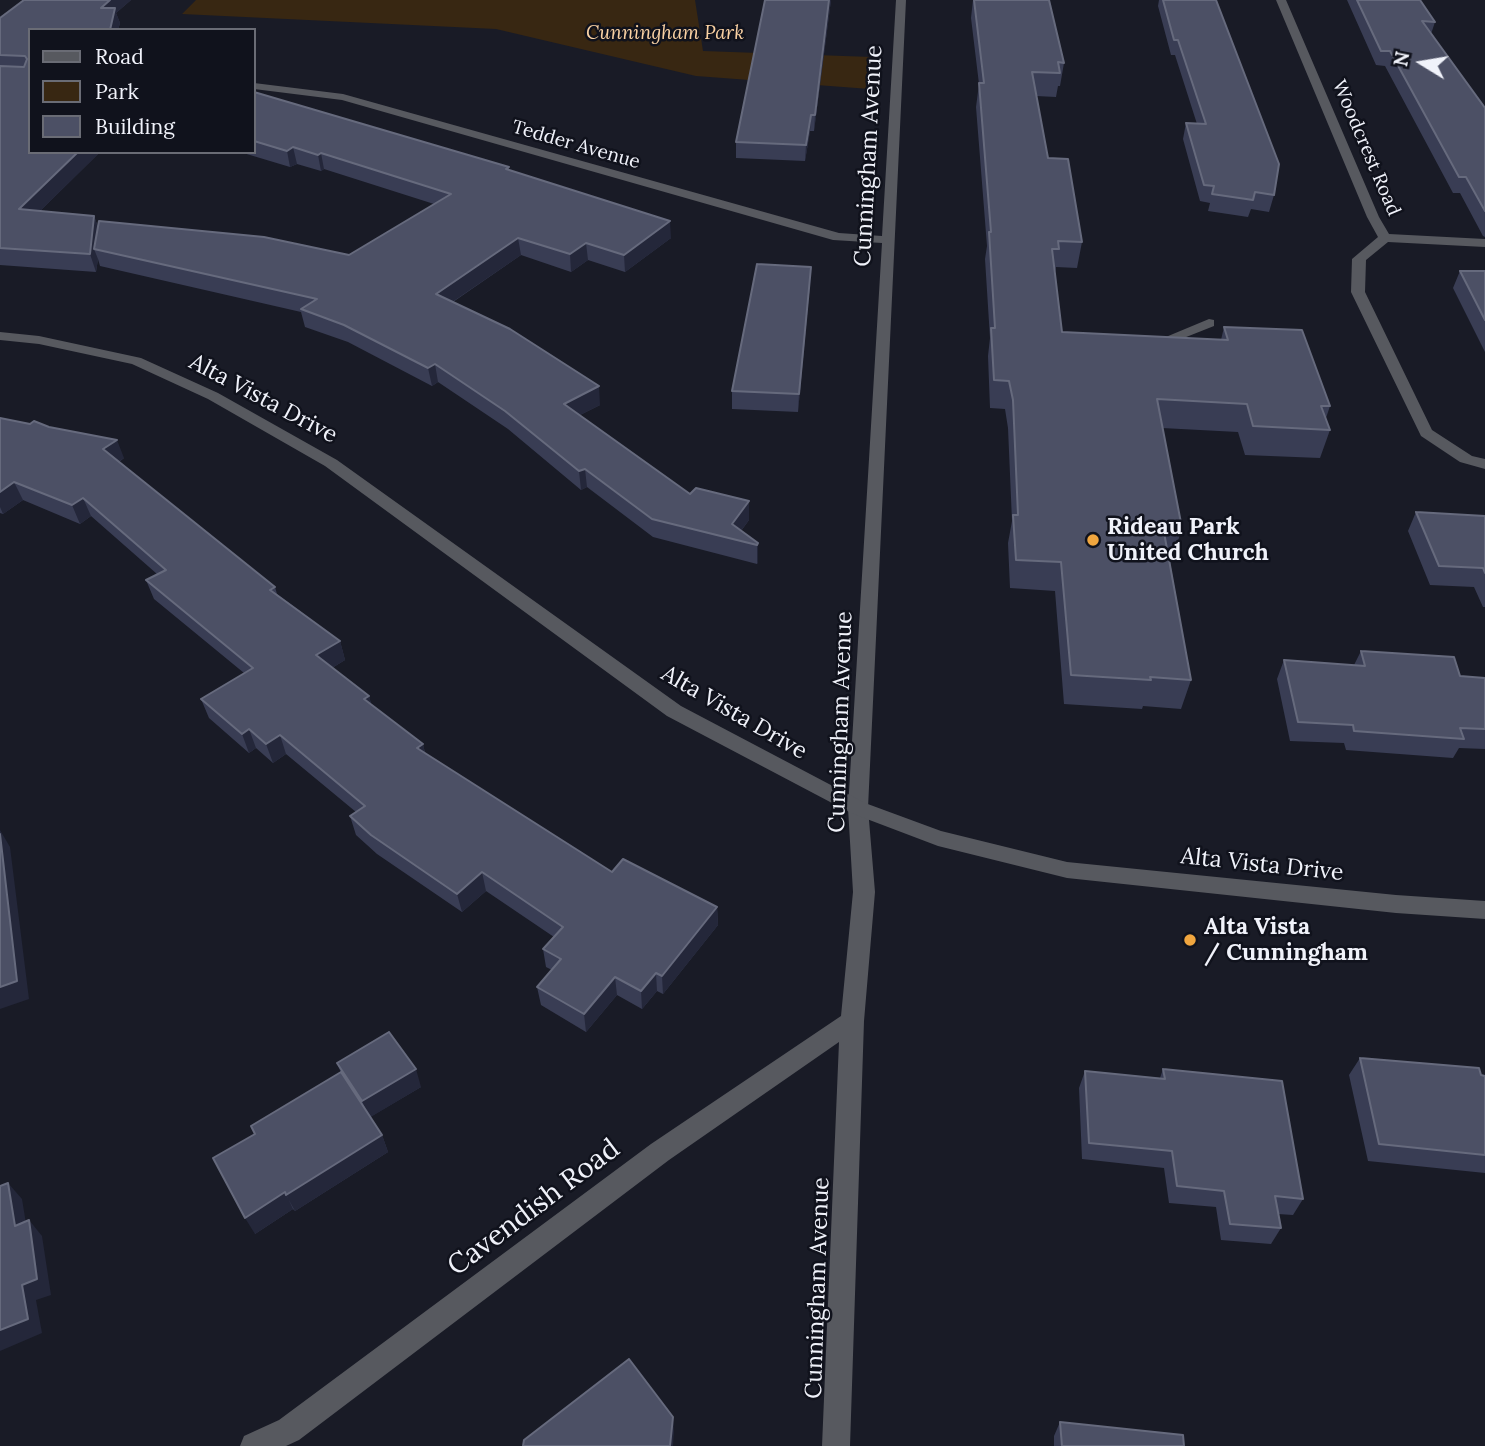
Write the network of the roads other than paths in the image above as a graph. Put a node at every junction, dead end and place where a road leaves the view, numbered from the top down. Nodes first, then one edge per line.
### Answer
1 (901, 0) edge
2 (1281, 0) edge
3 (256, 86) edge
4 (1385, 238) junction
5 (889, 240) junction
6 (1485, 243) edge
7 (1209, 323) dead end
8 (0, 336) edge
9 (1156, 344) edge
10 (1485, 464) edge
11 (858, 808) junction
12 (1485, 910) edge
13 (852, 1021) junction
14 (254, 1446) edge
15 (836, 1446) edge

1 - 5 street, Cunningham Avenue
2 - 4 street, Woodcrest Road
3 - 5 street, Tedder Avenue
4 - 6 street
4 - 10 street, Woodcrest Road
5 - 11 street, Cunningham Avenue
7 - 9 street
8 - 11 street, Alta Vista Drive
11 - 12 street, Alta Vista Drive
11 - 13 street, Cunningham Avenue
13 - 14 street, Cavendish Road
13 - 15 street, Cunningham Avenue

